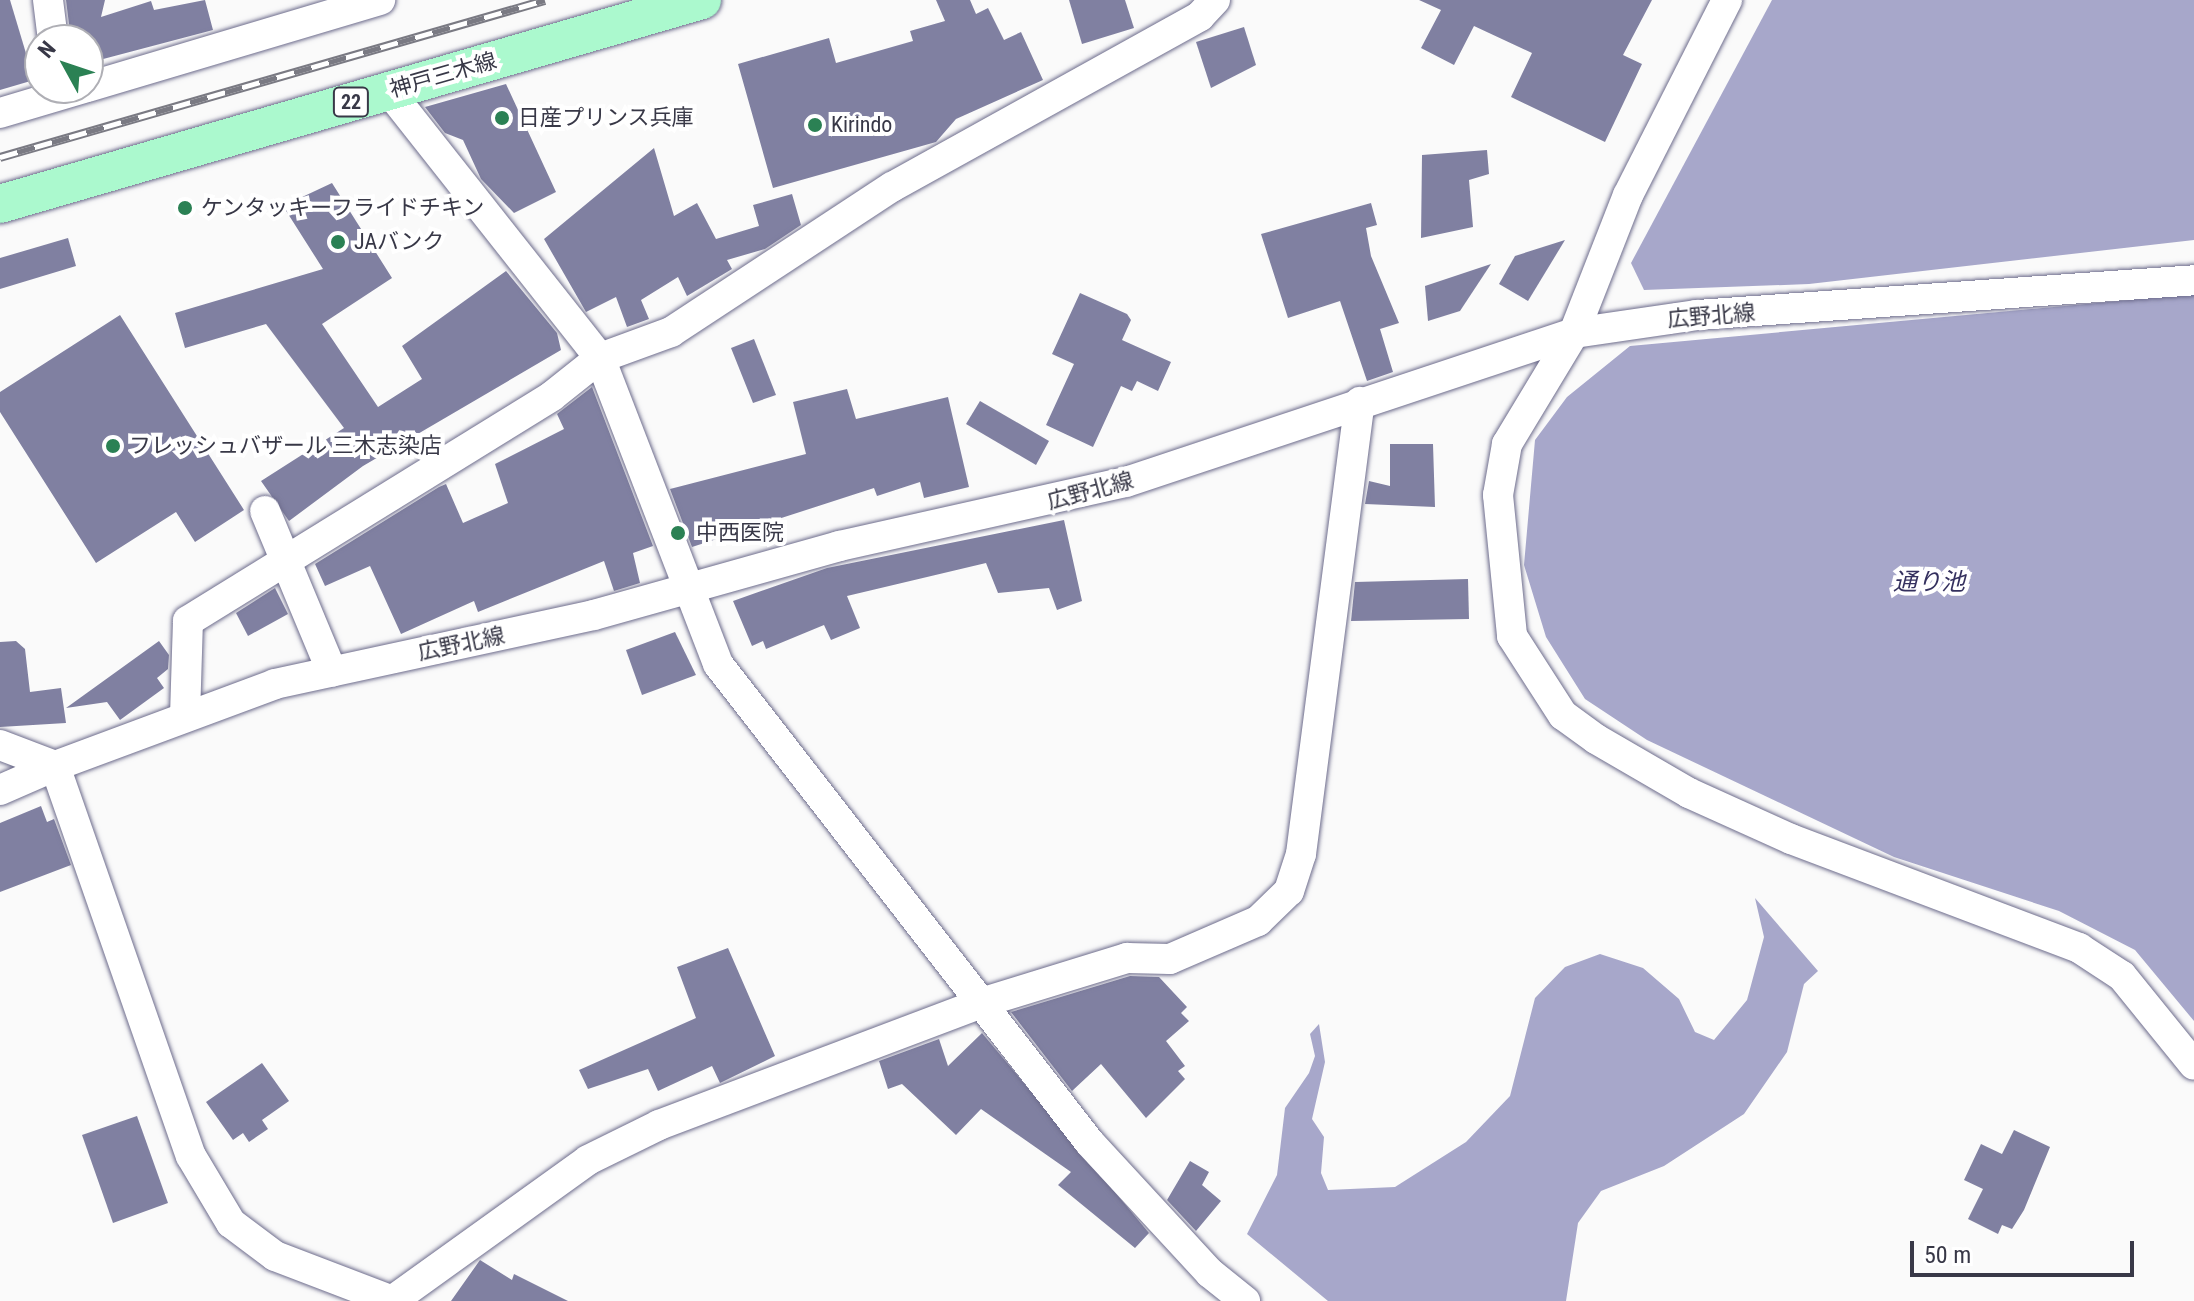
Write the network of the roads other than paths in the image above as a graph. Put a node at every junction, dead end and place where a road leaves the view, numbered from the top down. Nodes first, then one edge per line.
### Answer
1 (48, 0) edge
2 (380, 0) edge
3 (702, 0) edge
4 (1215, 0) edge
5 (1727, 0) edge
6 (308, 10) edge
7 (51, 24) edge
8 (104, 79) edge
9 (389, 91) junction
10 (28, 104) edge
11 (0, 113) edge
12 (0, 204) edge
13 (2194, 280) edge
14 (1574, 333) junction
15 (600, 358) junction
16 (1360, 402) junction
17 (265, 511) dead end
18 (285, 559) junction
19 (686, 586) junction
20 (332, 672) junction
21 (185, 716) junction
22 (0, 745) edge
23 (55, 766) junction
24 (0, 790) edge
25 (984, 1002) junction
26 (2194, 1065) edge
27 (392, 1301) edge
28 (1245, 1301) edge

1 - 7 street
2 - 6 street
3 - 9 main road, 神戸三木線 / 22
4 - 15 street
5 - 14 street
6 - 8 street
9 - 12 main road, 神戸三木線 / 22
9 - 15 street
10 - 11 street
13 - 14 street, 広野北線
14 - 16 street, 広野北線
14 - 26 street
15 - 18 street
15 - 19 street
16 - 19 street, 広野北線
16 - 25 street
17 - 18 street
18 - 20 street
18 - 21 street
19 - 20 street, 広野北線
19 - 25 street
20 - 21 street, 広野北線
21 - 23 street, 広野北線
22 - 23 street
23 - 24 street, 広野北線
23 - 27 street
25 - 27 street
25 - 28 street

